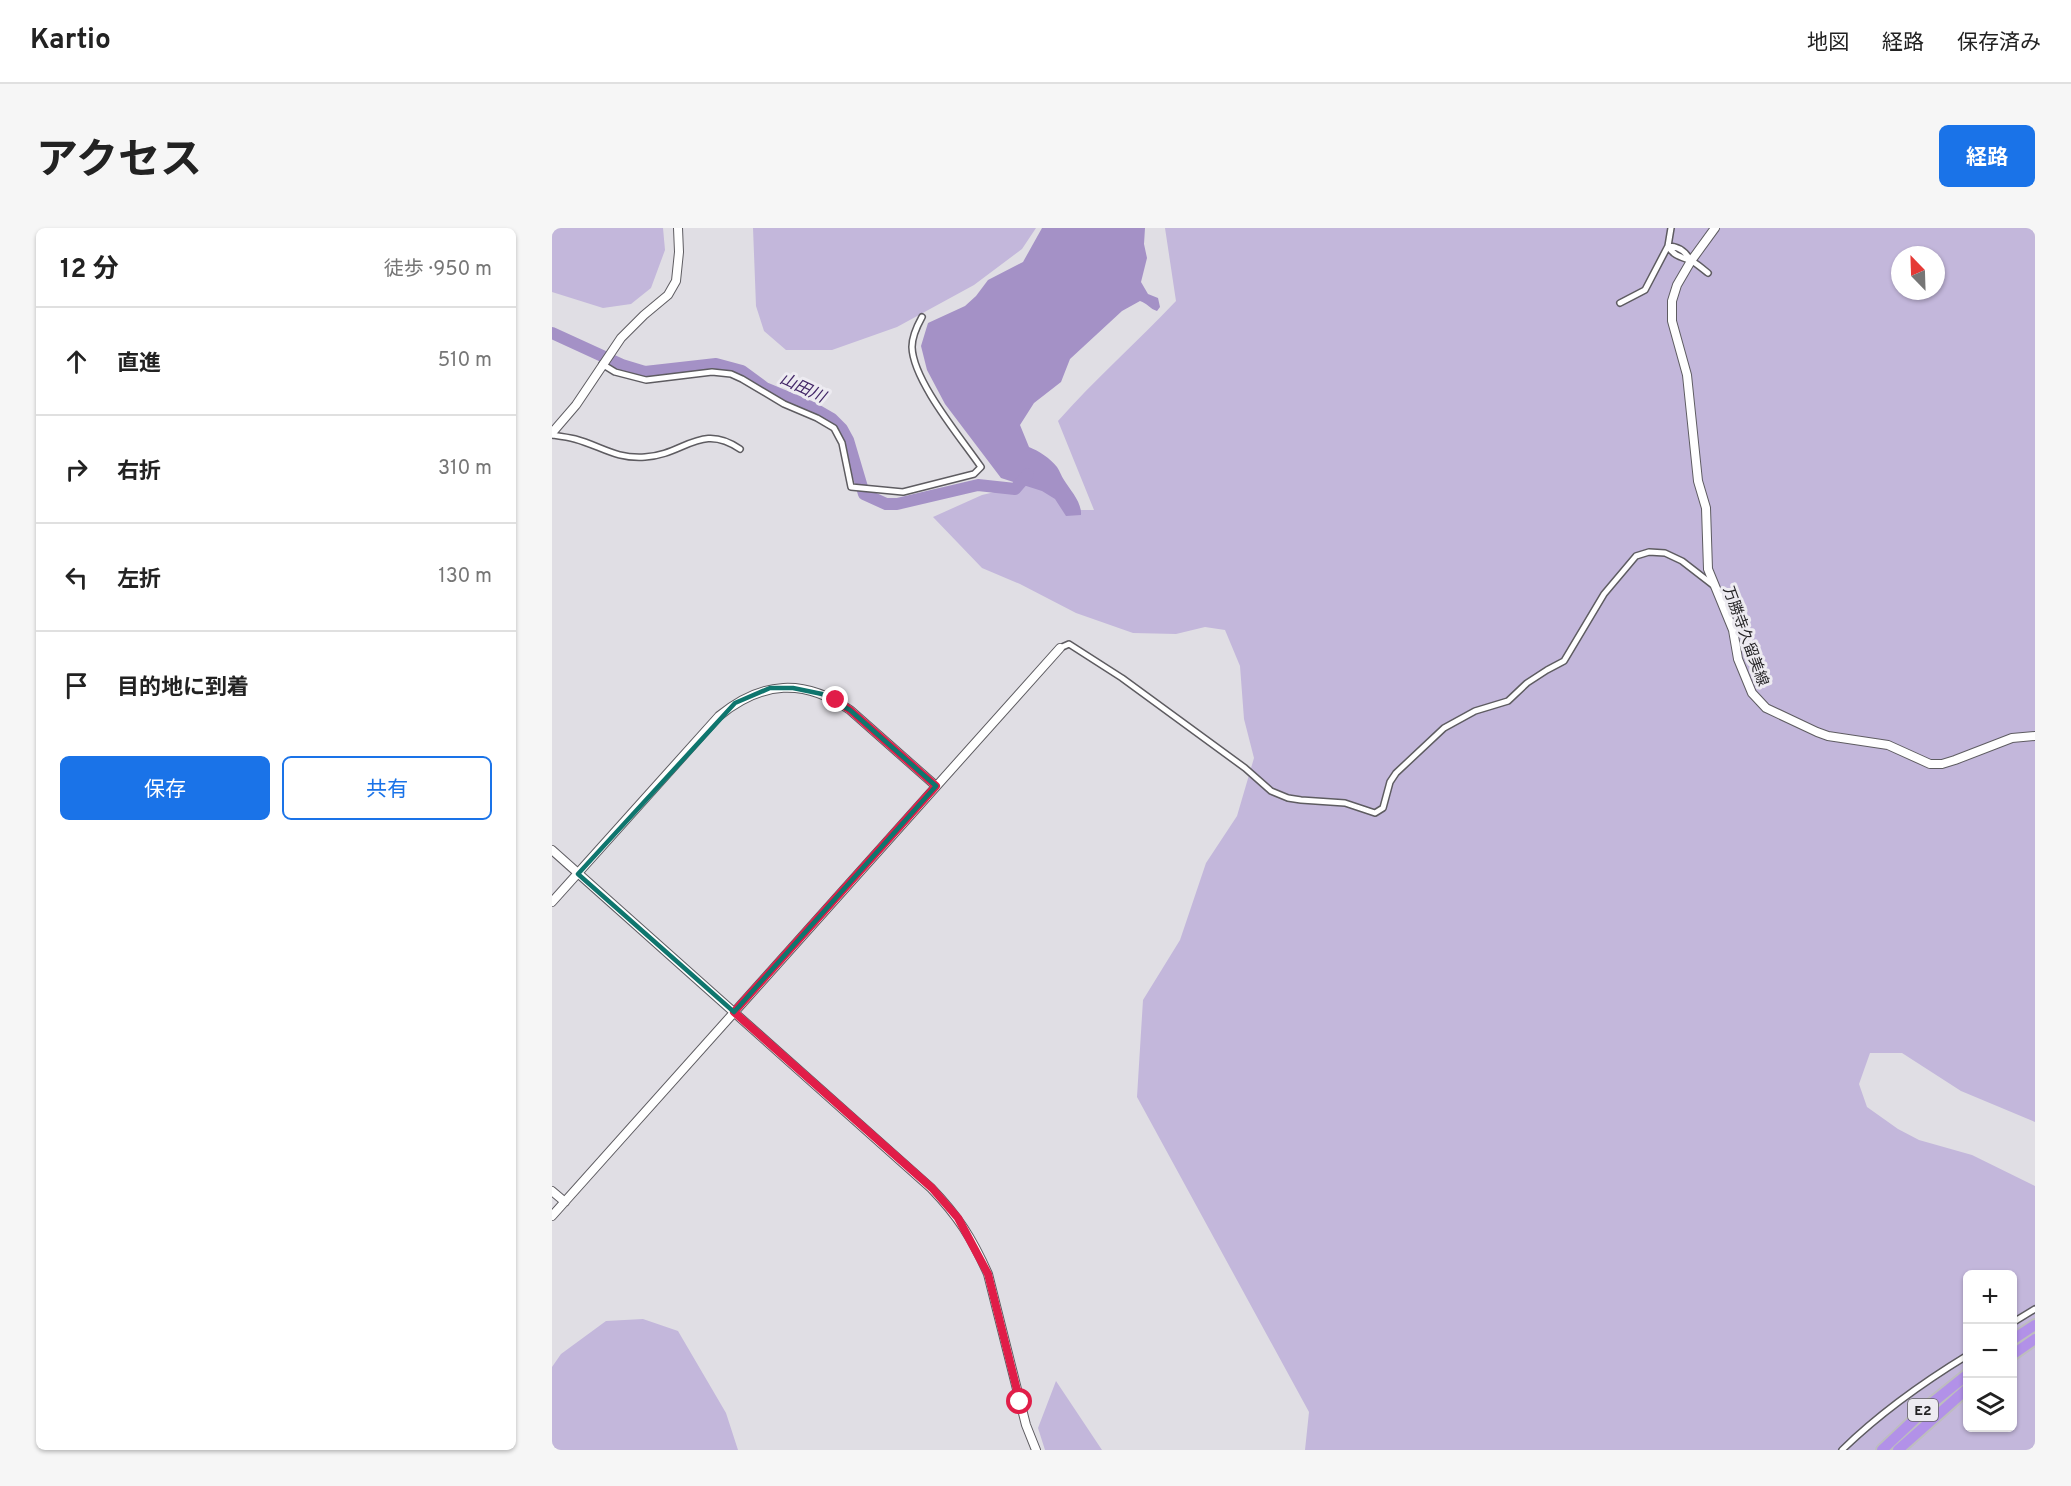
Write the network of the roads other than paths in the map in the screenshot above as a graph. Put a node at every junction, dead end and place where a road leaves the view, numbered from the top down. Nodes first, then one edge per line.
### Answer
1 (678, 228) edge
2 (1671, 228) edge
3 (1715, 228) edge
4 (1668, 246) junction
5 (1691, 261) junction
6 (1708, 273) dead end
7 (1620, 303) dead end
8 (922, 317) dead end
9 (602, 364) junction
10 (552, 434) edge
11 (740, 449) dead end
12 (1714, 585) junction
13 (1060, 648) joint
14 (2035, 736) edge
15 (936, 786) junction
16 (552, 850) edge
17 (578, 873) junction
18 (552, 902) edge
19 (734, 1012) junction
20 (552, 1191) edge
21 (565, 1202) junction
22 (552, 1216) edge
23 (2035, 1309) edge
24 (2017, 1320) edge
25 (2035, 1325) edge
26 (2017, 1337) edge
27 (2035, 1340) edge
28 (2017, 1352) edge
29 (1963, 1358) edge
30 (1963, 1378) edge
31 (1963, 1392) edge
32 (1036, 1450) edge
33 (1842, 1450) edge
34 (1882, 1450) edge
35 (1898, 1450) edge

1 - 9 street
2 - 4 street
3 - 5 street, 万勝寺久留美線
4 - 5 street
4 - 7 street
5 - 6 street
5 - 12 street, 万勝寺久留美線
8 - 9 street
9 - 10 street
10 - 11 street
12 - 13 street
12 - 14 street, 万勝寺久留美線
13 - 15 street
15 - 17 street
15 - 19 street
16 - 17 street
17 - 18 street
17 - 19 street
19 - 21 street
19 - 32 street
20 - 21 street
21 - 22 street
23 - 24 street
25 - 26 highway
27 - 28 highway
29 - 33 street
30 - 34 highway, E2
31 - 35 highway, E2

